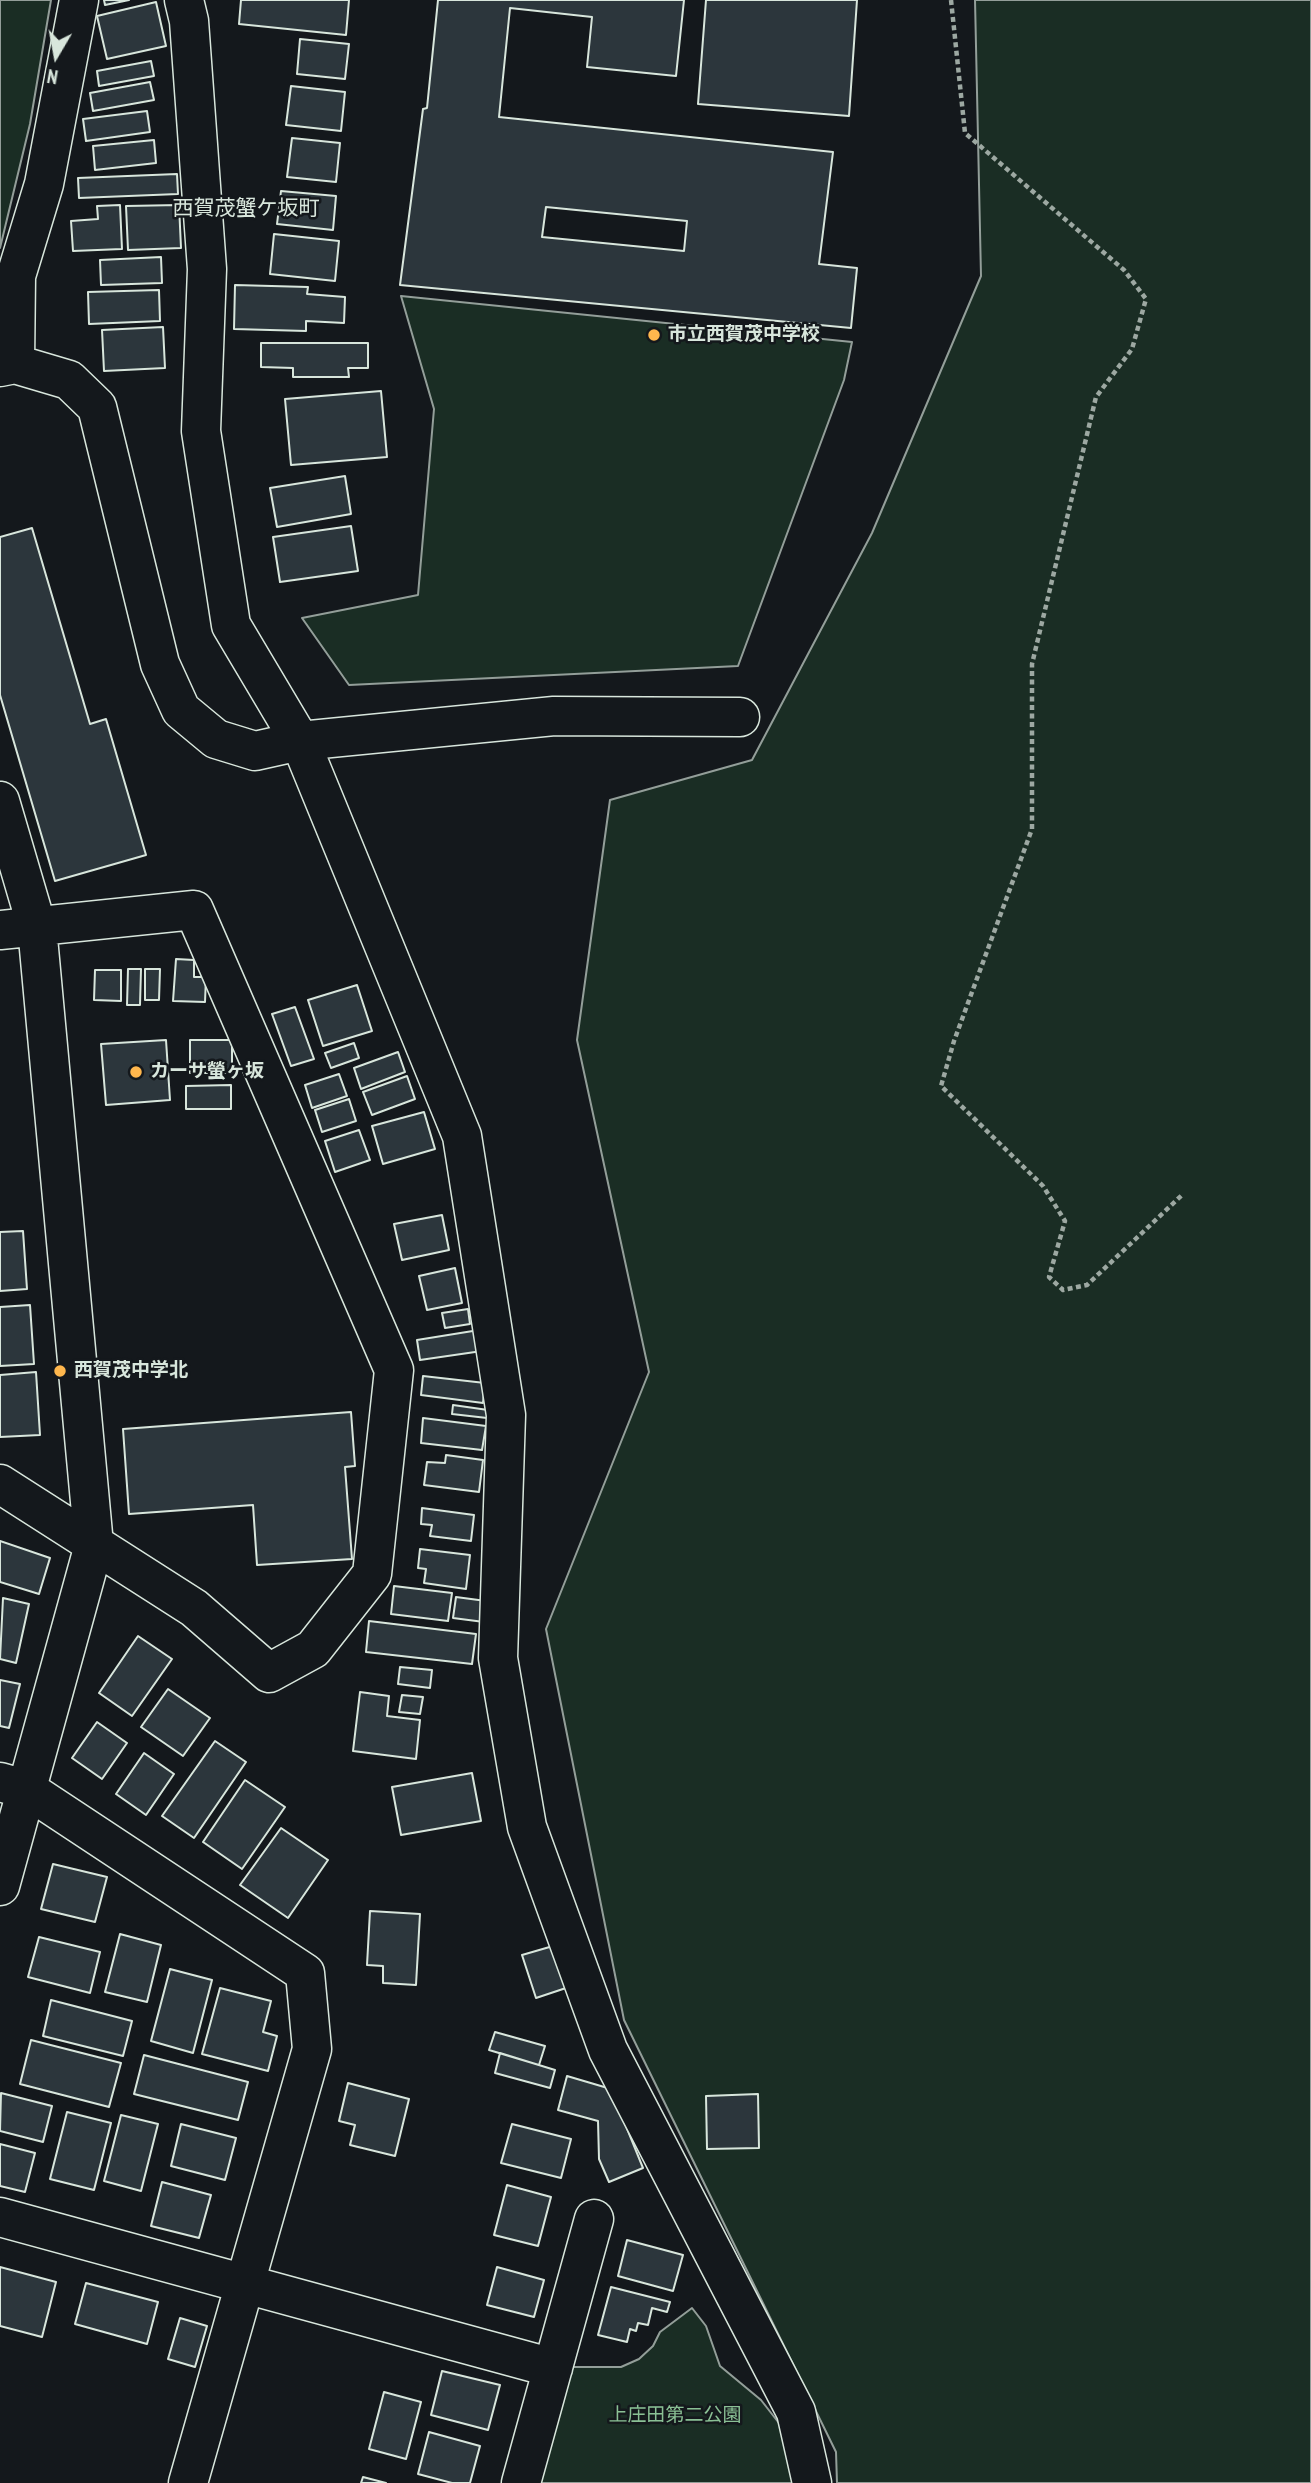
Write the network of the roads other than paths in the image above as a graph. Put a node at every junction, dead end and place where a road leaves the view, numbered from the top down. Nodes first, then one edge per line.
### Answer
1 (79, 0) edge
2 (184, 0) edge
3 (8, 365) edge
4 (740, 717) dead end
5 (300, 741) junction
6 (0, 801) edge
7 (18, 929) edge
8 (0, 1484) edge
9 (94, 1545) junction
10 (14, 1786) edge
11 (0, 1886) edge
12 (0, 2217) edge
13 (594, 2220) dead end
14 (244, 2284) junction
15 (553, 2368) junction
16 (188, 2483) edge
17 (521, 2483) edge
18 (812, 2483) edge

1 - 3 street
2 - 5 street
3 - 5 street
4 - 5 street
5 - 18 street
6 - 7 street
7 - 9 street
7 - 9 street
8 - 9 street
9 - 10 street
10 - 11 street
10 - 14 street
12 - 14 street
13 - 15 street
14 - 15 street
14 - 16 street
15 - 17 street

